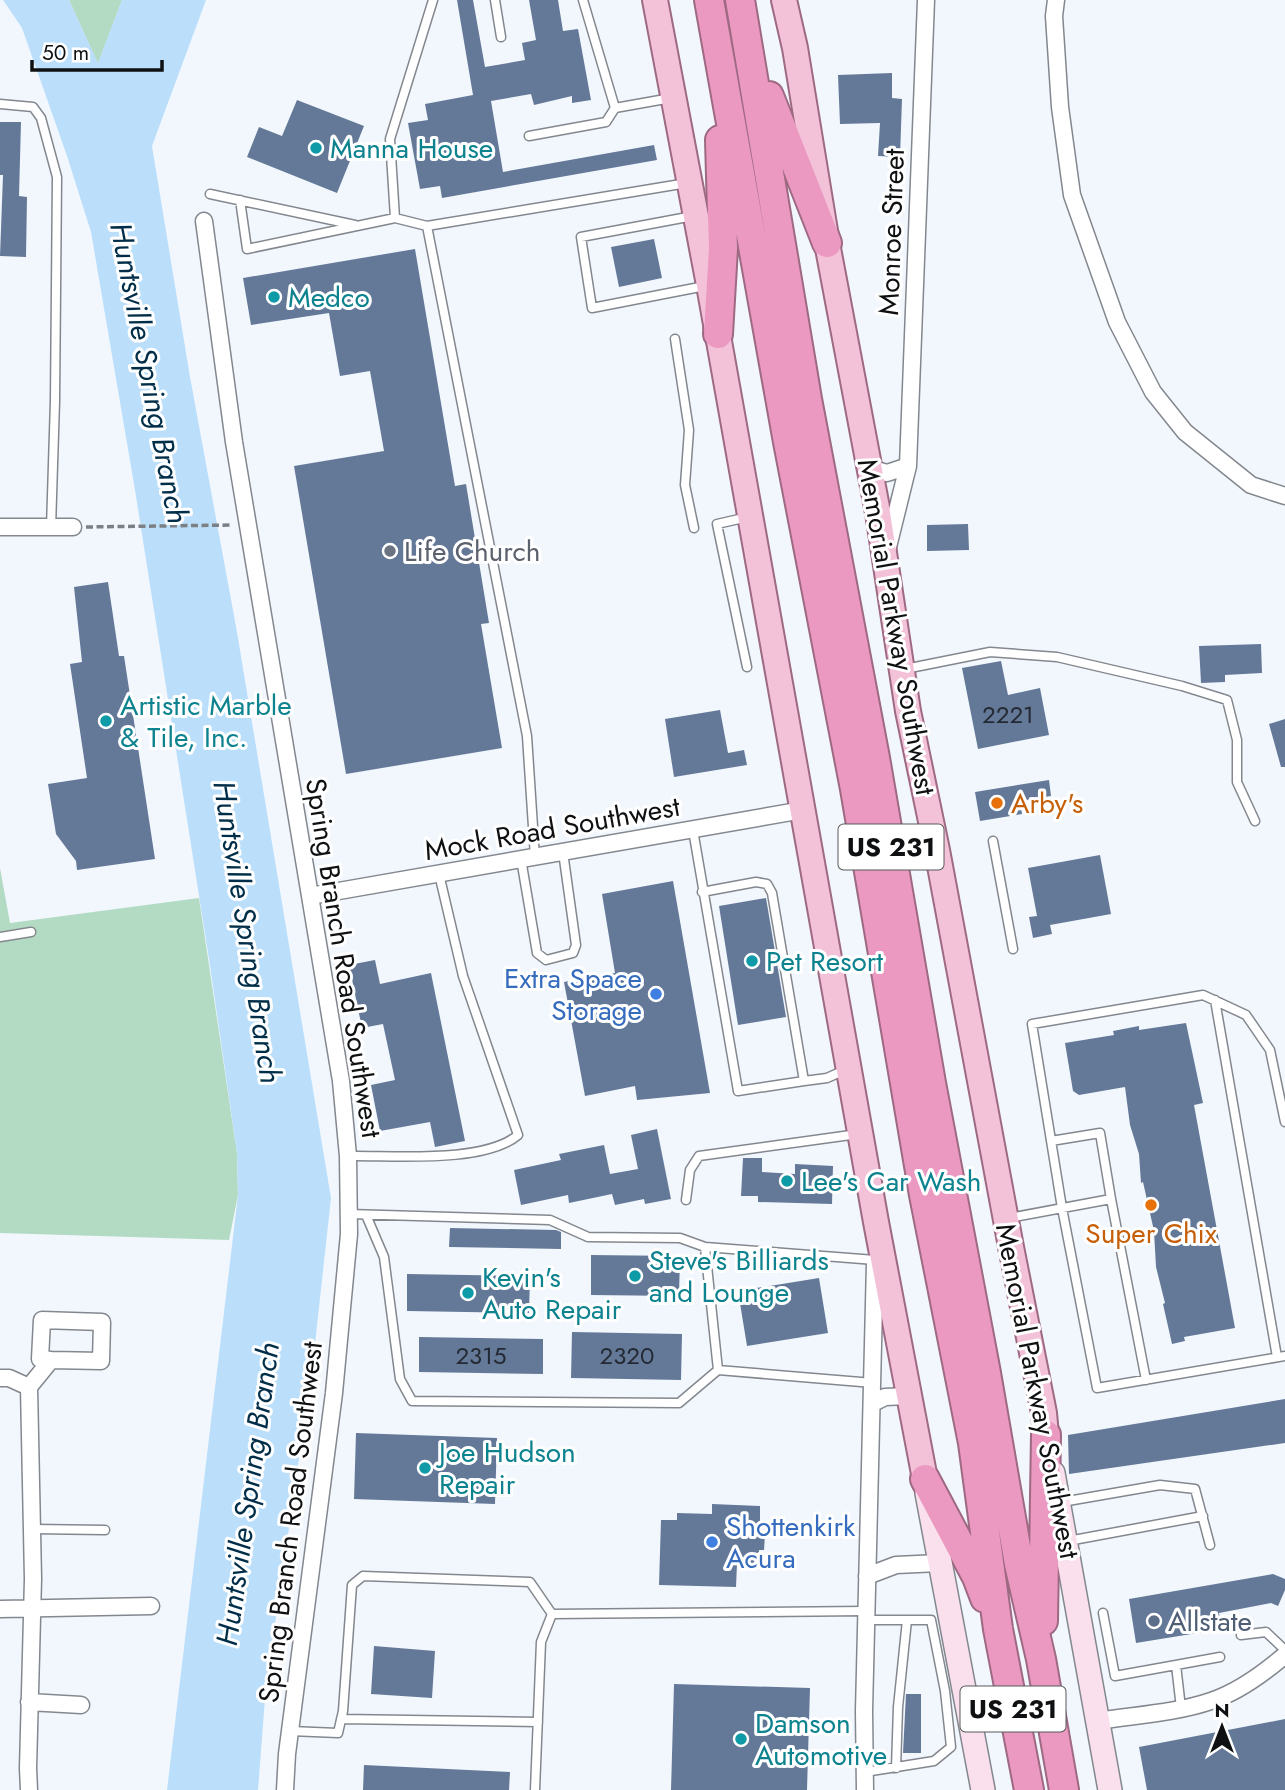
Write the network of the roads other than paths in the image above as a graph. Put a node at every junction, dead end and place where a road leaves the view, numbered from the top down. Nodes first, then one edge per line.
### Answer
1 (433, 0) edge
2 (495, 0) edge
3 (583, 0) edge
4 (654, 0) edge
5 (709, 0) edge
6 (740, 0) edge
7 (784, 0) edge
8 (926, 0) edge
9 (1056, 0) edge
10 (745, 34) junction
11 (501, 37) dead end
12 (719, 54) junction
13 (673, 98) junction
14 (0, 104) edge
15 (615, 108) junction
16 (529, 136) dead end
17 (690, 183) junction
18 (210, 194) dead end
19 (240, 200) junction
20 (696, 215) junction
21 (395, 218) junction
22 (204, 221) dead end
23 (357, 225) junction
24 (427, 226) junction
25 (827, 243) junction
26 (709, 285) junction
27 (718, 334) junction
28 (675, 339) dead end
29 (908, 466) junction
30 (869, 468) junction
31 (1285, 496) edge
32 (751, 517) junction
33 (0, 527) edge
34 (73, 527) road end
35 (51, 528) junction
36 (694, 528) dead end
37 (886, 560) junction
38 (747, 667) dead end
39 (902, 669) junction
40 (803, 810) junction
41 (1255, 821) dead end
42 (693, 830) junction
43 (993, 841) dead end
44 (564, 852) junction
45 (528, 858) junction
46 (439, 874) junction
47 (702, 892) junction
48 (310, 897) junction
49 (31, 932) dead end
50 (0, 937) edge
51 (1013, 948) dead end
52 (1215, 1000) junction
53 (850, 1068) junction
54 (804, 1081) junction
55 (1285, 1122) edge
56 (861, 1133) junction
57 (1051, 1142) junction
58 (348, 1156) junction
59 (1111, 1199) junction
60 (685, 1200) dead end
61 (1062, 1208) junction
62 (349, 1214) junction
63 (366, 1215) junction
64 (1006, 1219) junction
65 (876, 1222) junction
66 (705, 1247) junction
67 (875, 1260) junction
68 (1281, 1356) edge
69 (51, 1360) junction
70 (718, 1370) junction
71 (0, 1378) edge
72 (1146, 1380) junction
73 (873, 1383) junction
74 (29, 1387) junction
75 (908, 1396) junction
76 (873, 1403) junction
77 (1046, 1435) junction
78 (925, 1479) junction
79 (1059, 1502) junction
80 (1203, 1517) junction
81 (32, 1529) junction
82 (106, 1530) dead end
83 (1066, 1541) junction
84 (1210, 1545) dead end
85 (939, 1563) junction
86 (867, 1576) junction
87 (151, 1606) dead end
88 (0, 1609) edge
89 (32, 1609) junction
90 (1103, 1613) dead end
91 (552, 1614) junction
92 (866, 1616) junction
93 (940, 1618) junction
94 (907, 1620) junction
95 (998, 1629) junction
96 (1241, 1635) dead end
97 (1285, 1653) edge
98 (1220, 1657) dead end
99 (1041, 1659) junction
100 (1176, 1665) junction
101 (29, 1702) junction
102 (81, 1705) dead end
103 (1181, 1708) junction
104 (341, 1720) junction
105 (1098, 1721) junction
106 (538, 1722) junction
107 (290, 1731) junction
108 (973, 1739) junction
109 (951, 1746) junction
110 (896, 1768) junction
111 (865, 1772) junction
112 (29, 1790) edge
113 (285, 1790) edge
114 (535, 1790) edge
115 (865, 1790) edge
116 (983, 1790) edge
117 (1029, 1790) edge
118 (1064, 1790) edge
119 (1110, 1790) edge

1 - 21 lane
2 - 11 lane
3 - 15 lane
4 - 13 main road
5 - 12 highway, US 231
6 - 10 highway, Memorial Parkway Southwest / US 231
7 - 25 main road, Memorial Parkway Southwest
8 - 29 street, Monroe Street
9 - 31 street
10 - 25 highway
10 - 99 highway, Memorial Parkway Southwest / US 231
12 - 27 highway
12 - 95 highway, US 231
13 - 15 lane
13 - 17 main road
14 - 35 lane
15 - 16 lane
17 - 20 main road
17 - 24 lane
18 - 19 lane
19 - 23 lane
19 - 23 lane
20 - 26 main road
20 - 26 lane
21 - 23 lane
21 - 24 lane
22 - 48 street, Spring Branch Road Southwest
24 - 45 lane
25 - 30 main road, Memorial Parkway Southwest
26 - 27 main road
27 - 32 main road
28 - 36 lane
29 - 30 street
29 - 37 street, Monroe Street
30 - 37 main road, Memorial Parkway Southwest
32 - 38 lane
32 - 40 main road
33 - 35 street
34 - 35 street
37 - 39 main road, Memorial Parkway Southwest
39 - 41 lane
39 - 64 main road, Memorial Parkway Southwest
40 - 42 street, Mock Road Southwest
40 - 53 main road
42 - 44 street, Mock Road Southwest
42 - 47 lane
43 - 51 lane
44 - 45 street, Mock Road Southwest
44 - 45 lane
45 - 46 street, Mock Road Southwest
46 - 48 street, Mock Road Southwest
46 - 58 lane
47 - 54 lane
47 - 54 lane
48 - 58 street, Spring Branch Road Southwest
49 - 50 lane
52 - 55 lane
52 - 57 lane
52 - 68 lane
53 - 54 lane
53 - 56 main road
56 - 60 lane
56 - 65 main road
57 - 59 lane
57 - 61 lane
58 - 62 street, Spring Branch Road Southwest
59 - 61 lane
59 - 72 lane
61 - 64 lane
61 - 72 lane
62 - 63 lane
62 - 107 street, Spring Branch Road Southwest
63 - 66 lane
63 - 70 lane
64 - 77 main road, Memorial Parkway Southwest
65 - 67 street
65 - 75 main road
66 - 67 lane
66 - 70 lane
67 - 73 street
68 - 72 lane
69 - 69 street
69 - 74 street
70 - 73 lane
71 - 74 street
73 - 76 street
74 - 81 street
75 - 76 street
75 - 78 main road
76 - 86 street
77 - 79 main road, Memorial Parkway Southwest
77 - 99 highway
78 - 85 main road
78 - 95 highway
79 - 80 lane
79 - 83 main road, Memorial Parkway Southwest
80 - 83 lane
80 - 84 lane
81 - 82 lane
81 - 89 street
83 - 105 main road, Memorial Parkway Southwest
85 - 86 street
85 - 93 main road
86 - 92 street
87 - 89 street
88 - 89 street
89 - 101 street
90 - 100 lane
91 - 92 lane
91 - 104 lane
91 - 106 lane
92 - 94 lane
92 - 111 street
93 - 94 lane
93 - 108 main road
93 - 109 lane
94 - 110 lane
95 - 117 highway, US 231
96 - 97 lane
97 - 103 street
98 - 100 lane
99 - 118 highway, Memorial Parkway Southwest / US 231
100 - 103 lane
101 - 102 street
101 - 112 street
103 - 105 street
104 - 106 lane
104 - 107 lane
105 - 119 main road, Memorial Parkway Southwest
106 - 114 lane
107 - 113 street, Spring Branch Road Southwest
108 - 109 lane
108 - 116 main road
109 - 110 lane
110 - 111 lane
111 - 115 street

